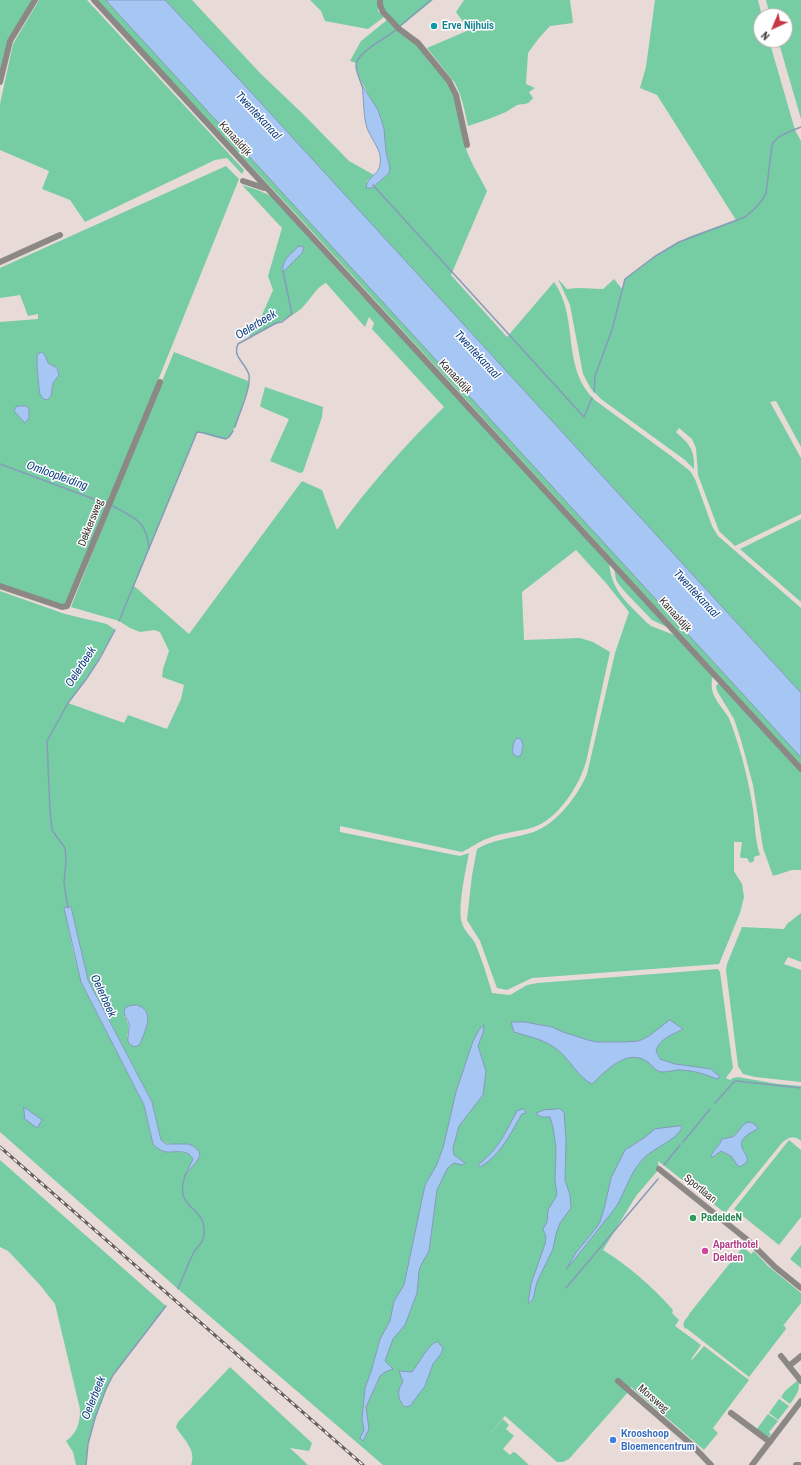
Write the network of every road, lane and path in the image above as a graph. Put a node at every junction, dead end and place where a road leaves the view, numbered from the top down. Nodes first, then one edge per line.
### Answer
1 (35, 0) edge
2 (94, 0) edge
3 (380, 0) edge
4 (0, 82) edge
5 (467, 145) dead end
6 (247, 168) junction
7 (267, 190) junction
8 (60, 235) dead end
9 (0, 262) edge
10 (160, 382) dead end
11 (0, 586) edge
12 (801, 768) edge
13 (659, 1169) dead end
14 (801, 1288) edge
15 (781, 1356) dead end
16 (801, 1356) edge
17 (789, 1366) junction
18 (618, 1381) dead end
19 (801, 1381) edge
20 (801, 1400) edge
21 (731, 1413) dead end
22 (770, 1442) junction
23 (711, 1465) edge
24 (752, 1465) edge
25 (796, 1465) edge
26 (800, 1465) edge

1 - 4 street
2 - 6 street, Kanaaldijk
3 - 5 street
6 - 7 street, Kanaaldijk
6 - 7 street
7 - 12 street, Kanaaldijk
8 - 9 street
10 - 11 street, Dekkersweg
13 - 14 street, Sportlaan
15 - 17 street
16 - 17 street
17 - 19 street
18 - 23 street, Morsweg
20 - 22 street
21 - 22 street
22 - 24 street
25 - 26 street

